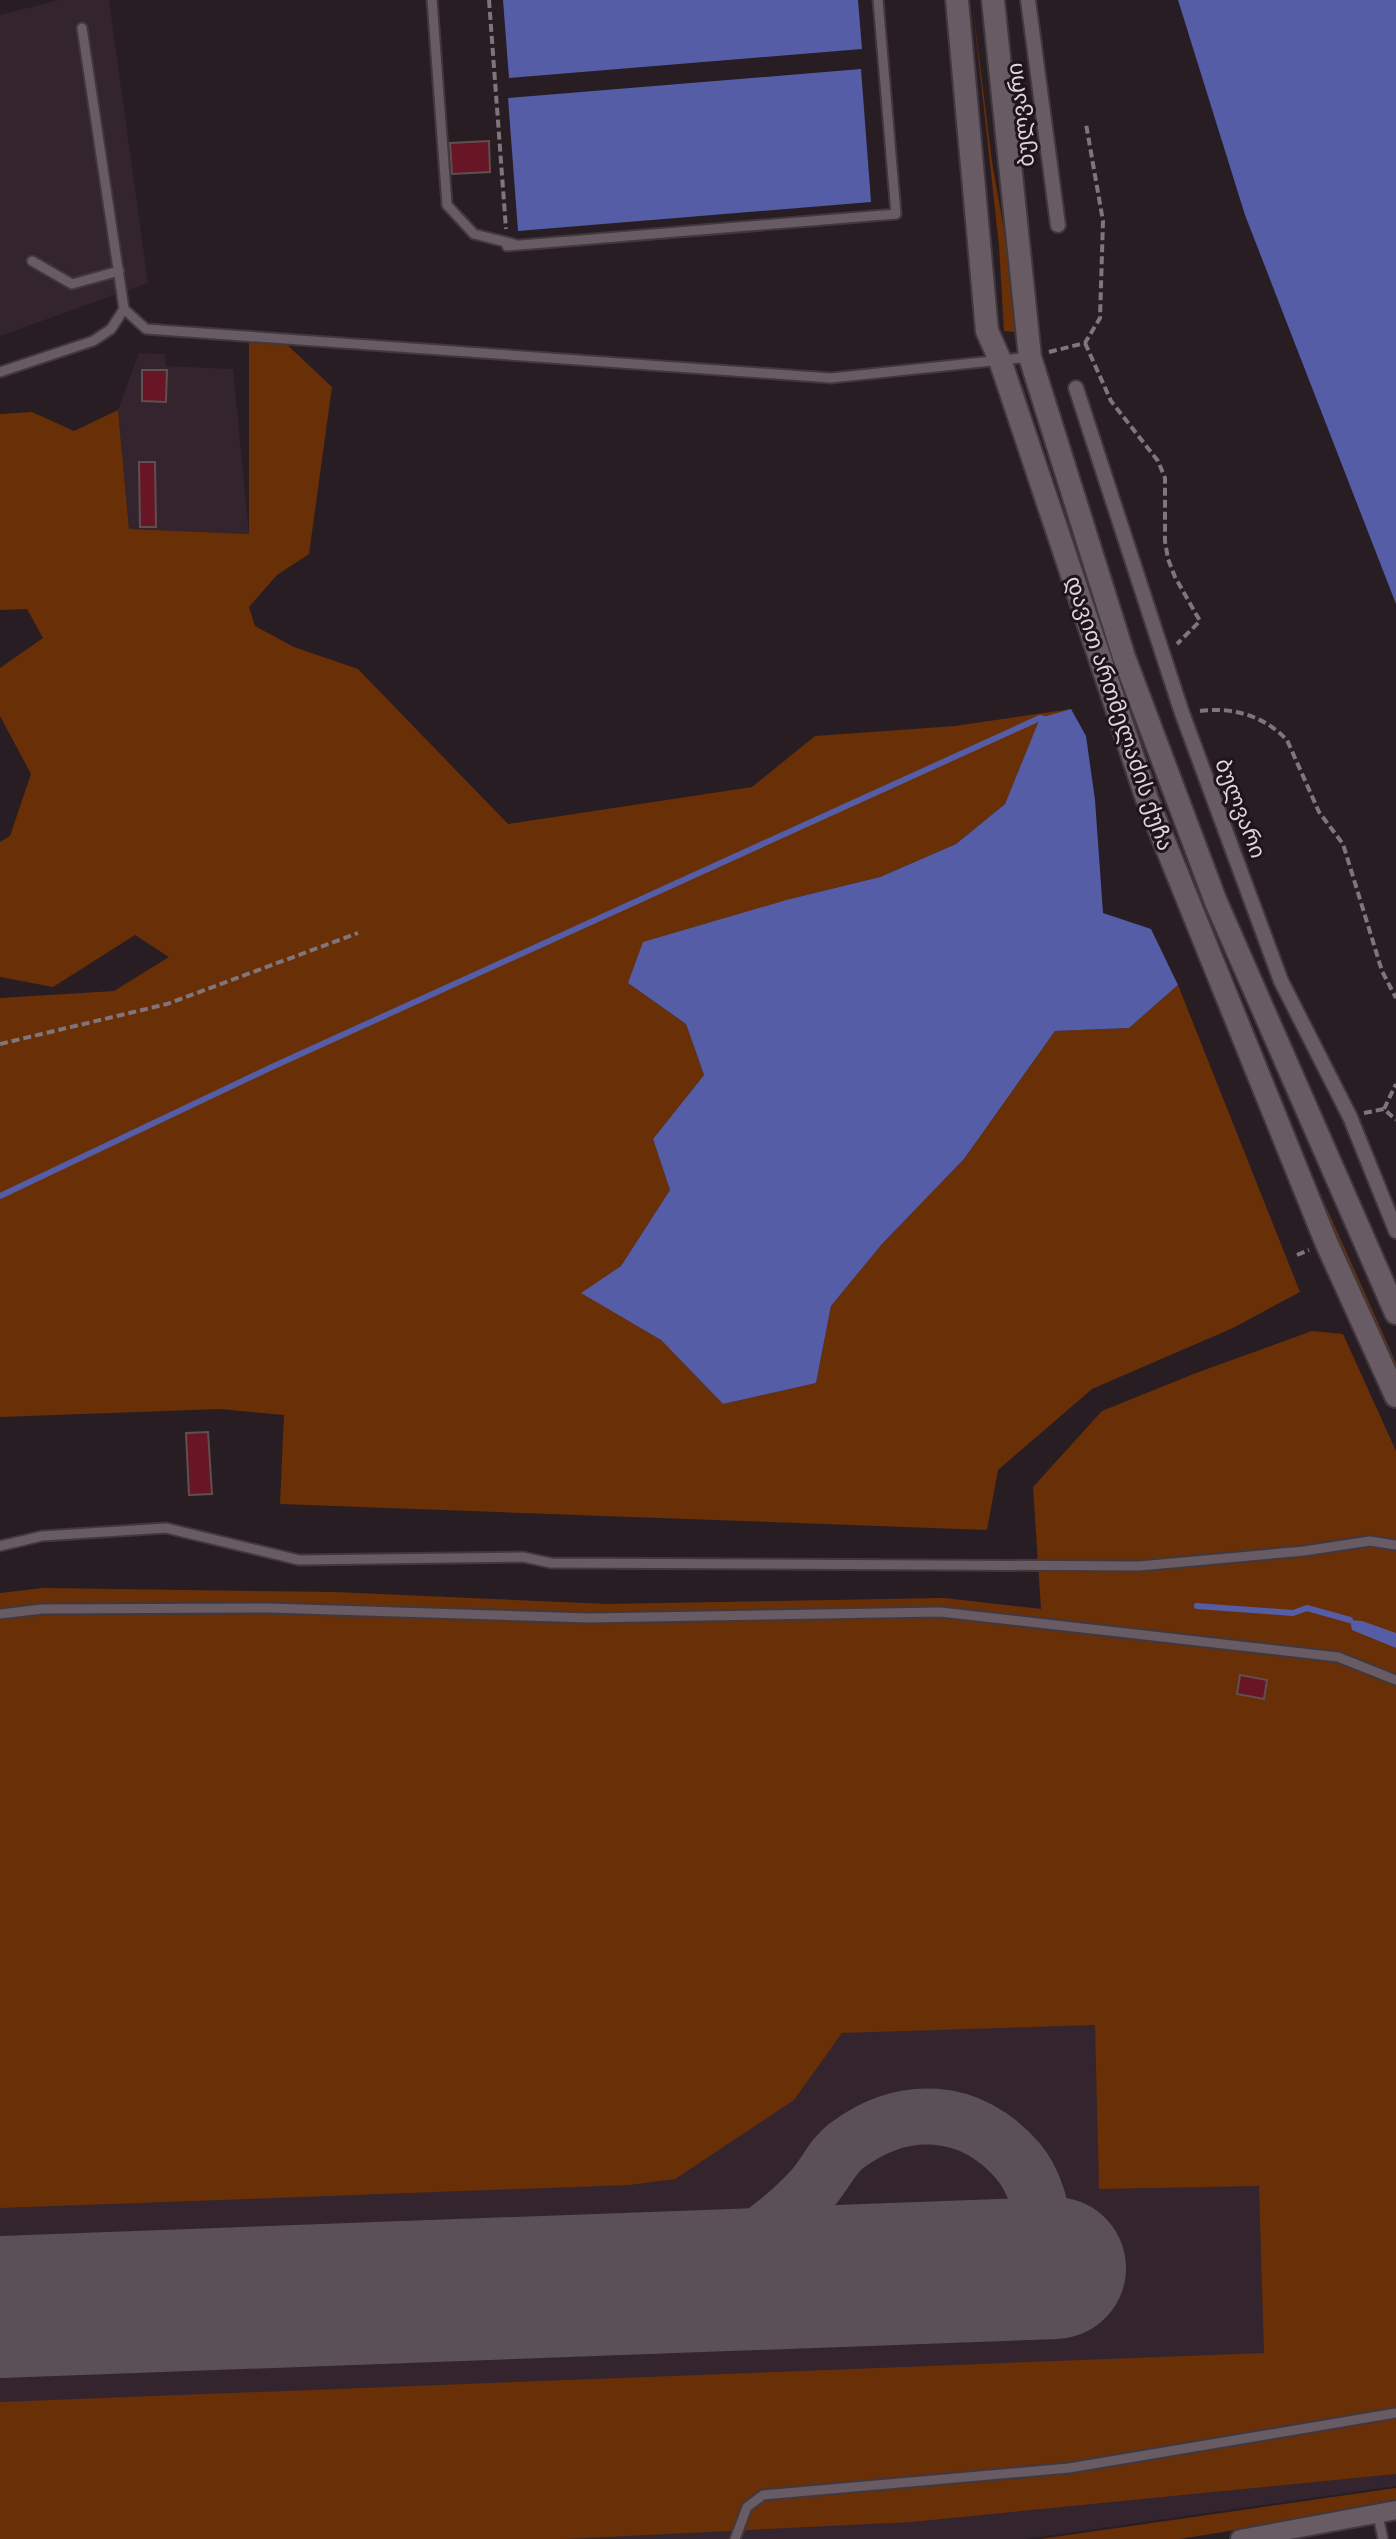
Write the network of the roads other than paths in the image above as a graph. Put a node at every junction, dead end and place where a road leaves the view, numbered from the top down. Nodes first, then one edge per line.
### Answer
1 (432, 0) edge
2 (878, 0) edge
3 (957, 0) edge
4 (993, 0) edge
5 (1028, 0) edge
6 (82, 28) dead end
7 (1058, 225) dead end
8 (32, 261) dead end
9 (119, 271) junction
10 (124, 309) junction
11 (1030, 357) junction
12 (1000, 360) junction
13 (0, 372) edge
14 (1076, 388) dead end
15 (1396, 1231) edge
16 (1396, 1313) edge
17 (1396, 1396) edge
18 (1396, 1545) edge
19 (0, 1546) edge
20 (0, 1614) edge
21 (1396, 1680) edge
22 (1396, 2413) edge
23 (1387, 2510) edge
24 (735, 2539) edge
25 (1240, 2539) edge
26 (1383, 2539) edge

1 - 2 lane
3 - 12 street, დავით ართმელაძის ქუჩა
4 - 11 street, დავით ართმელაძის ქუჩა
5 - 7 street, ბულვარი
6 - 9 lane
8 - 9 lane
9 - 10 lane
10 - 12 lane
10 - 13 lane
11 - 12 lane
11 - 16 street, დავით ართმელაძის ქუჩა
12 - 17 street, დავით ართმელაძის ქუჩა
14 - 15 street, ბულვარი
18 - 19 lane
20 - 21 lane
22 - 24 lane
23 - 25 street
23 - 26 lane

